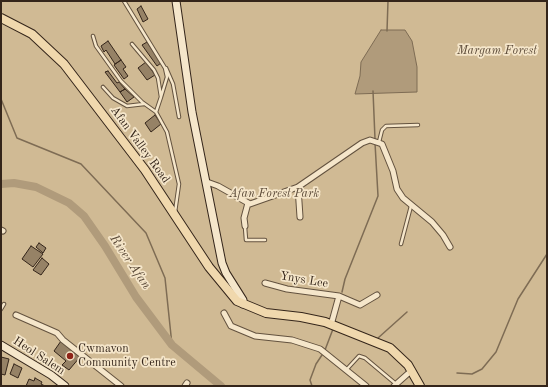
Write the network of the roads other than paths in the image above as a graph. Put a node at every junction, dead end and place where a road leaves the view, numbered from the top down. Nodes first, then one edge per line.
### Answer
1 (124, 1) edge
2 (176, 1) edge
3 (1, 18) edge
4 (93, 36) dead end
5 (132, 44) dead end
6 (166, 68) junction
7 (103, 87) dead end
8 (161, 97) junction
9 (144, 104) junction
10 (156, 112) junction
11 (179, 117) dead end
12 (418, 125) dead end
13 (376, 142) junction
14 (207, 182) junction
15 (298, 187) junction
16 (248, 203) junction
17 (411, 205) junction
18 (175, 214) junction
19 (300, 217) dead end
20 (244, 226) joint
21 (265, 240) dead end
22 (401, 244) dead end
23 (450, 247) dead end
24 (265, 283) dead end
25 (377, 295) dead end
26 (339, 296) junction
27 (4, 304) dead end
28 (242, 304) junction
29 (1, 309) edge
30 (224, 313) dead end
31 (16, 315) dead end
32 (331, 324) junction
33 (1, 345) edge
34 (346, 370) junction
35 (412, 370) junction
36 (395, 385) edge
37 (65, 386) edge
38 (121, 386) edge
39 (366, 386) edge
40 (420, 386) edge

1 - 6 lane
2 - 14 main road
3 - 18 main road, Afan Valley Road
4 - 9 lane
5 - 8 lane
6 - 8 lane
6 - 11 lane
7 - 9 lane
8 - 10 lane
9 - 10 lane
10 - 18 lane
12 - 13 lane
13 - 15 street
13 - 17 street
14 - 16 street
14 - 28 main road
15 - 16 street
15 - 19 street
16 - 20 street
17 - 22 lane
17 - 23 street
18 - 28 main road, Afan Valley Road
20 - 21 lane
24 - 26 street, Ynys Lee
25 - 26 street, Ynys Lee
26 - 32 street, Ynys Lee
27 - 29 lane
28 - 32 main road
30 - 34 street
31 - 38 street
32 - 35 main road
33 - 37 main road, Heol Salem
34 - 36 lane
34 - 39 street
35 - 36 street
35 - 40 main road

